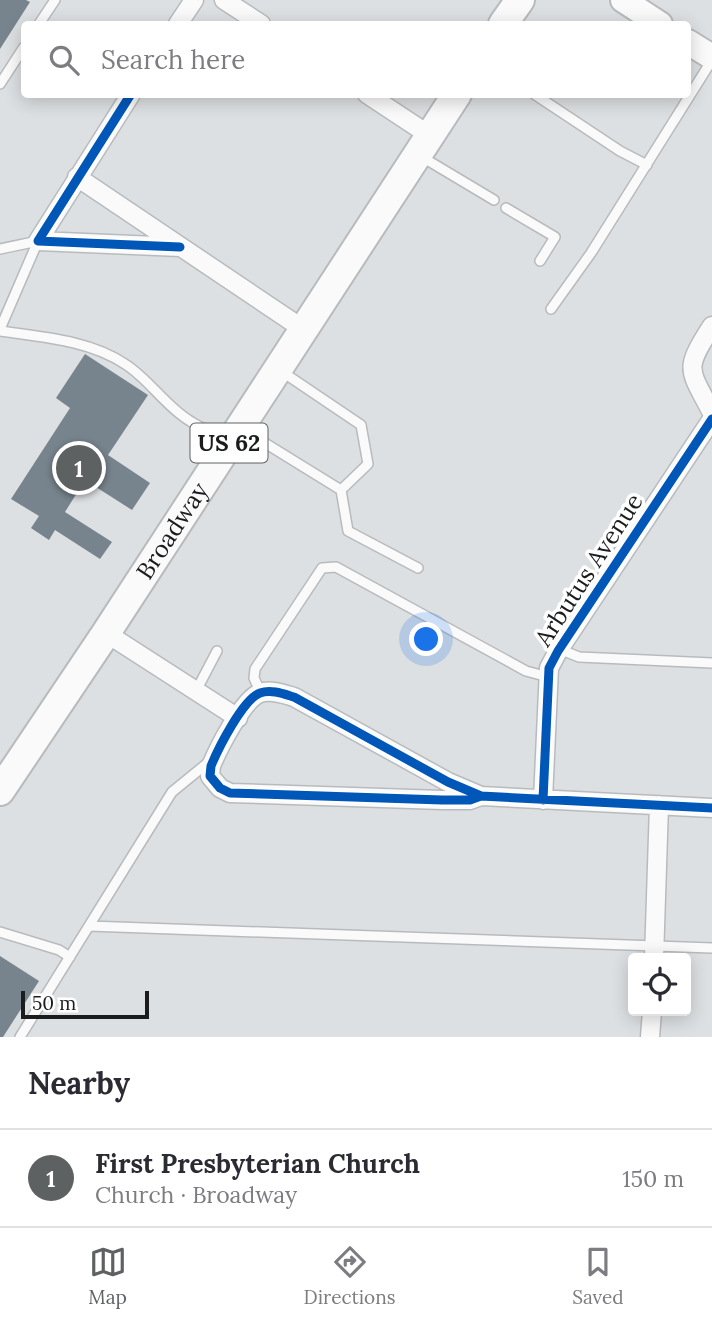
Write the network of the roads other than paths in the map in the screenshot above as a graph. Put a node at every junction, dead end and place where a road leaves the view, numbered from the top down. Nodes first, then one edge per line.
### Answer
1 (55, 0) edge
2 (194, 0) edge
3 (224, 0) edge
4 (520, 0) edge
5 (623, 0) edge
6 (41, 21) edge
7 (180, 21) edge
8 (256, 21) edge
9 (505, 21) edge
10 (655, 21) edge
11 (691, 44) edge
12 (21, 52) edge
13 (712, 59) edge
14 (0, 84) edge
15 (691, 93) edge
16 (128, 98) edge
17 (371, 98) edge
18 (454, 98) edge
19 (540, 98) edge
20 (688, 98) edge
21 (423, 145) junction
22 (647, 165) junction
23 (77, 177) junction
24 (494, 200) dead end
25 (506, 208) dead end
26 (38, 241) junction
27 (180, 247) junction
28 (0, 249) edge
29 (540, 261) dead end
30 (551, 309) dead end
31 (712, 326) edge
32 (303, 329) junction
33 (0, 330) edge
34 (278, 369) junction
35 (712, 416) edge
36 (235, 434) junction
37 (341, 490) junction
38 (418, 568) dead end
39 (106, 633) junction
40 (559, 649) junction
41 (217, 651) dead end
42 (712, 662) edge
43 (548, 677) junction
44 (196, 691) junction
45 (261, 693) junction
46 (238, 718) junction
47 (214, 758) junction
48 (0, 790) edge
49 (481, 796) junction
50 (543, 800) junction
51 (659, 806) junction
52 (712, 808) edge
53 (89, 926) junction
54 (0, 932) edge
55 (712, 948) edge
56 (654, 952) edge
57 (70, 957) junction
58 (652, 1016) edge
59 (20, 1037) edge
60 (650, 1037) edge

1 - 6 lane
2 - 7 street
3 - 8 street
4 - 9 main road
5 - 10 street
11 - 13 street
12 - 14 lane
13 - 15 lane
16 - 23 street
17 - 21 street
18 - 21 main road, Broadway / US 62
19 - 22 lane
20 - 22 lane
21 - 24 lane
21 - 32 main road, Broadway / US 62
22 - 30 lane
23 - 26 street
23 - 27 street
25 - 29 lane
26 - 27 street
26 - 28 lane
26 - 33 lane
27 - 32 street
31 - 35 street, Arbutus Avenue
32 - 34 main road, Broadway / US 62
33 - 36 lane
34 - 36 main road, Broadway / US 62
34 - 37 lane
35 - 40 street, Arbutus Avenue
36 - 37 lane
36 - 39 main road, Broadway / US 62
37 - 38 lane
39 - 44 street
39 - 48 main road, Broadway / US 62
40 - 42 lane
40 - 43 street, Arbutus Avenue
41 - 44 lane
43 - 45 lane
43 - 50 street, Arbutus Avenue
44 - 46 street
45 - 46 street
45 - 49 street
46 - 47 street
47 - 49 street
47 - 53 lane
49 - 50 street
50 - 51 street
51 - 52 street
51 - 56 street
53 - 56 lane
53 - 57 lane
54 - 57 lane
55 - 56 lane
57 - 59 lane
58 - 60 street

